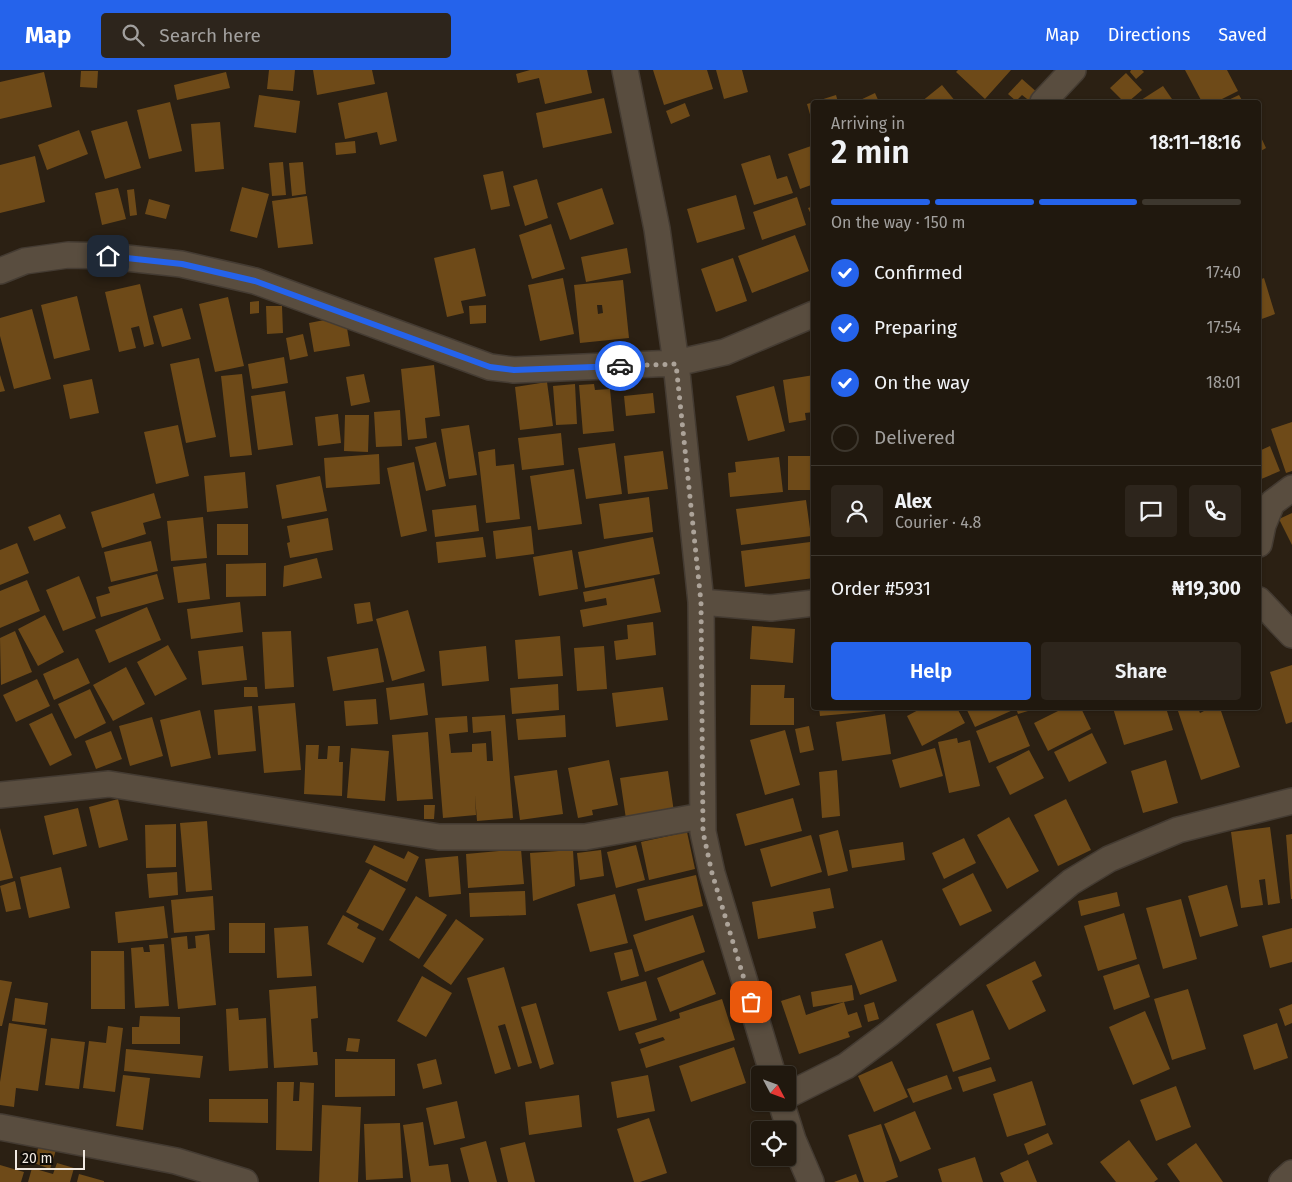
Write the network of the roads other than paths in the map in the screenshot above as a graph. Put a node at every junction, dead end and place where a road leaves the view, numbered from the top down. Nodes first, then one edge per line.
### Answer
1 (626, 70) edge
2 (1073, 70) edge
3 (1045, 100) edge
4 (0, 271) edge
5 (811, 315) edge
6 (676, 364) junction
7 (1292, 488) edge
8 (1261, 534) edge
9 (701, 602) junction
10 (1261, 602) edge
11 (811, 603) edge
12 (1292, 635) edge
13 (0, 795) edge
14 (1292, 801) edge
15 (702, 816) junction
16 (770, 1066) edge
17 (796, 1091) edge
18 (784, 1111) edge
19 (0, 1127) edge
20 (175, 1172) edge
21 (1292, 1173) edge
22 (245, 1182) edge
23 (811, 1182) edge
24 (1282, 1182) edge

1 - 6 street
2 - 3 street
4 - 6 street
5 - 6 street
6 - 9 street
7 - 8 street
9 - 11 street
9 - 15 street
10 - 12 street
13 - 15 street
14 - 17 street
15 - 16 street
18 - 23 street
19 - 20 street
20 - 22 street
21 - 24 street

